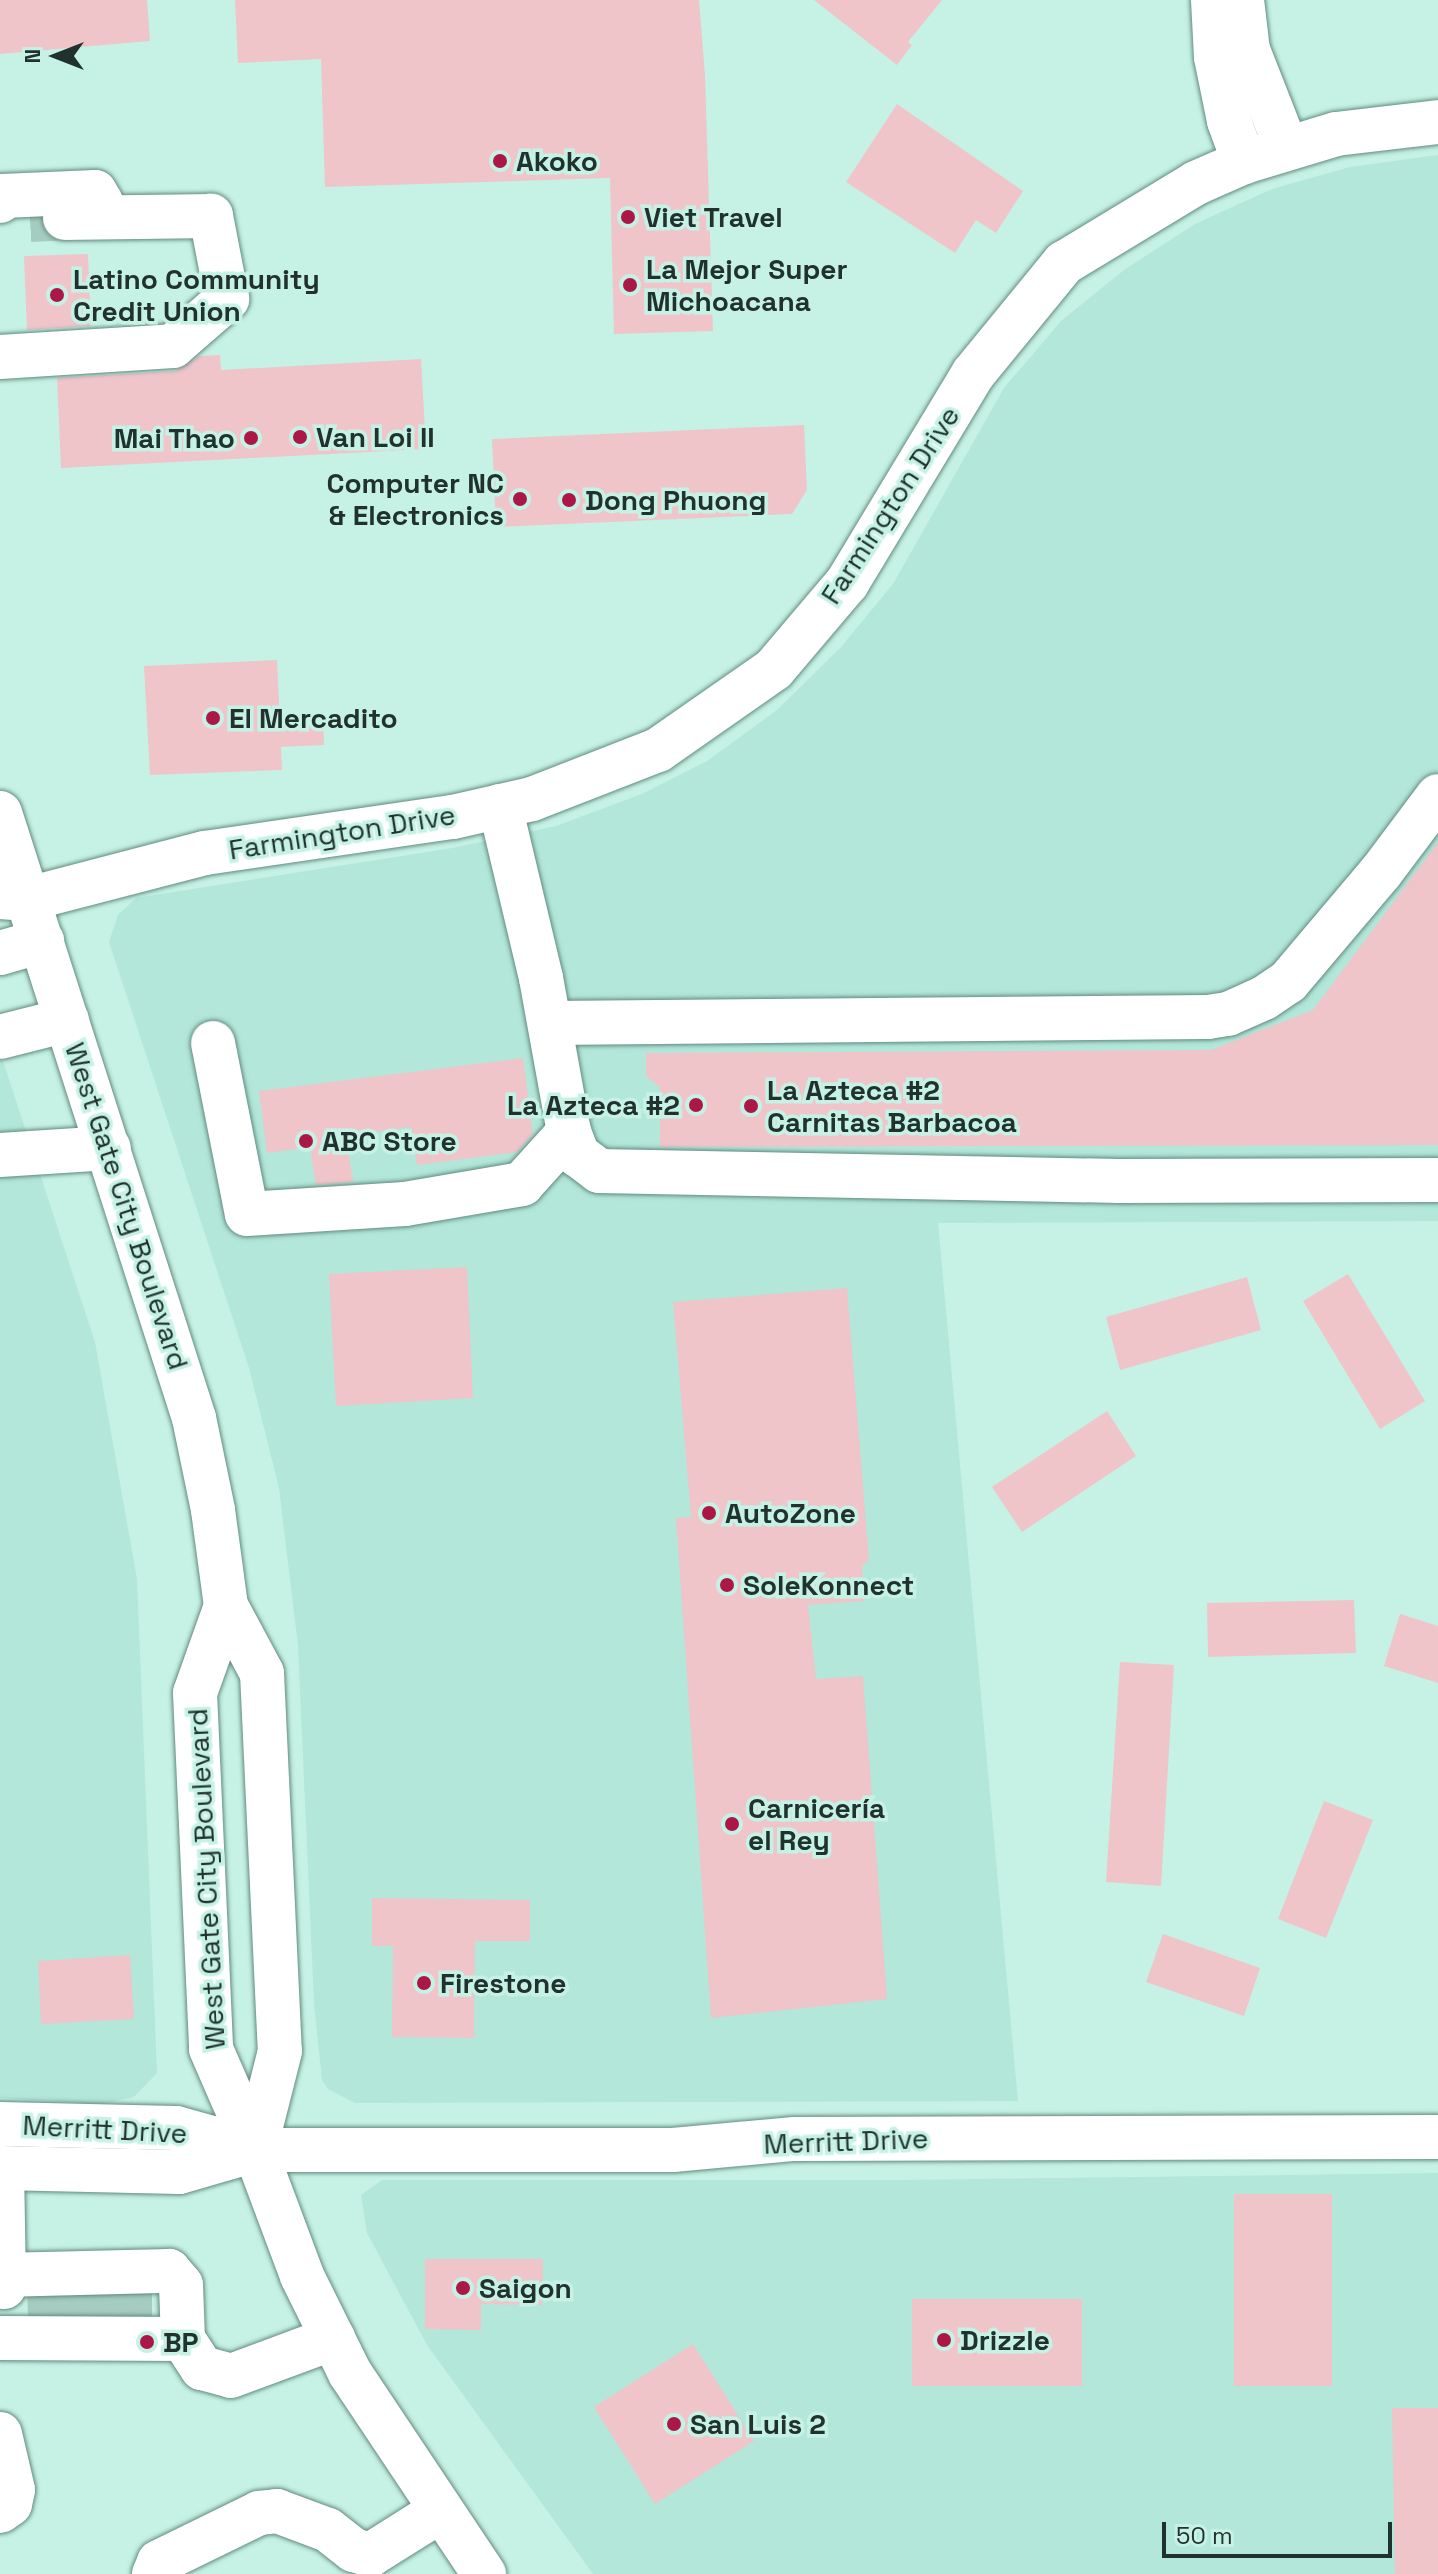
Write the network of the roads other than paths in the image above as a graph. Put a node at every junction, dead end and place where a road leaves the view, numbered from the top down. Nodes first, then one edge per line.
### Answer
1 (1213, 0) edge
2 (1242, 0) edge
3 (1438, 122) edge
4 (1286, 147) junction
5 (1244, 162) junction
6 (24, 215) edge
7 (111, 217) junction
8 (0, 357) edge
9 (1438, 796) edge
10 (500, 806) junction
11 (0, 813) edge
12 (14, 898) edge
13 (42, 941) junction
14 (0, 953) edge
15 (67, 1020) junction
16 (550, 1023) junction
17 (0, 1037) edge
18 (213, 1043) dead end
19 (569, 1132) junction
20 (109, 1148) junction
21 (0, 1155) edge
22 (1438, 1180) edge
23 (226, 1606) junction
24 (0, 2124) edge
25 (1438, 2137) edge
26 (255, 2150) junction
27 (1, 2168) edge
28 (3, 2306) edge
29 (90, 2306) junction
30 (333, 2338) junction
31 (183, 2339) junction
32 (0, 2434) edge
33 (0, 2511) edge
34 (440, 2511) junction
35 (154, 2574) edge
36 (484, 2574) edge

1 - 5 main road
2 - 4 main road
3 - 4 main road, Farmington Drive
4 - 5 main road, Farmington Drive
5 - 10 main road, Farmington Drive
6 - 7 main road
6 - 7 main road
7 - 8 main road
9 - 16 main road
10 - 12 main road, Farmington Drive
10 - 16 main road
11 - 12 main road, West Gate City Boulevard
12 - 13 main road, West Gate City Boulevard
13 - 14 main road
13 - 15 main road, West Gate City Boulevard
15 - 17 main road
15 - 20 main road, West Gate City Boulevard
16 - 19 main road
18 - 19 main road
19 - 22 main road
20 - 21 main road
20 - 23 main road, West Gate City Boulevard
23 - 26 main road, West Gate City Boulevard
23 - 26 main road, West Gate City Boulevard
24 - 26 main road, Merritt Drive
25 - 26 main road, Merritt Drive
26 - 27 main road, Merritt Drive
26 - 30 main road, West Gate City Boulevard
27 - 28 main road
28 - 29 main road
28 - 29 main road
29 - 31 main road
29 - 31 main road
30 - 31 main road
30 - 34 main road, West Gate City Boulevard
32 - 33 main road
34 - 35 main road
34 - 36 main road, West Gate City Boulevard

